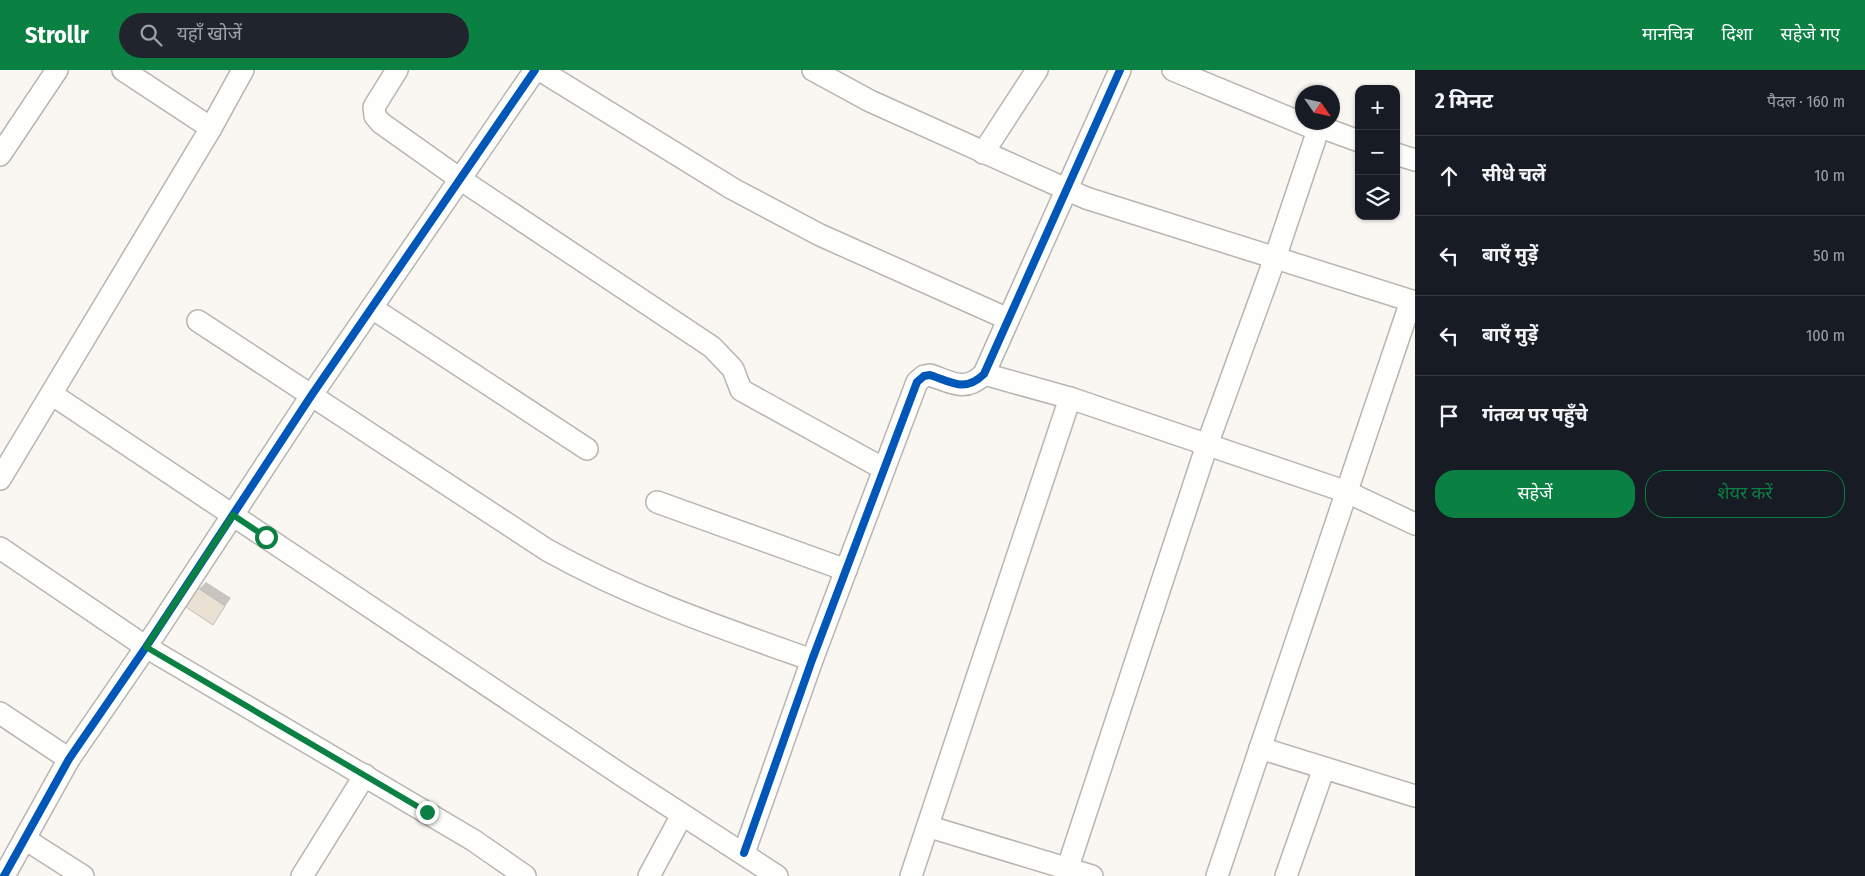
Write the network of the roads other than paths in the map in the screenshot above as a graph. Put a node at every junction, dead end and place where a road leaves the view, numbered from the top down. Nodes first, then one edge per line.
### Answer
1 (57, 70) edge
2 (123, 70) edge
3 (243, 70) edge
4 (397, 70) edge
5 (535, 70) edge
6 (540, 70) edge
7 (813, 70) edge
8 (1037, 70) edge
9 (1120, 70) edge
10 (1173, 70) edge
11 (1295, 120) edge
12 (211, 128) junction
13 (1318, 130) edge
14 (1329, 130) edge
15 (1355, 140) edge
16 (983, 153) junction
17 (0, 155) edge
18 (1400, 155) edge
19 (1415, 160) edge
20 (460, 179) junction
21 (1068, 191) junction
22 (1275, 258) junction
23 (1413, 302) edge
24 (372, 308) junction
25 (1008, 319) junction
26 (198, 321) dead end
27 (984, 374) junction
28 (53, 395) junction
29 (311, 396) junction
30 (1070, 398) junction
31 (1207, 445) junction
32 (587, 449) dead end
33 (884, 470) junction
34 (0, 479) edge
35 (1347, 492) junction
36 (657, 502) dead end
37 (233, 515) junction
38 (1415, 524) edge
39 (0, 548) edge
40 (846, 570) junction
41 (146, 647) junction
42 (812, 660) junction
43 (0, 713) edge
44 (1260, 748) junction
45 (69, 759) junction
46 (1324, 768) junction
47 (366, 775) junction
48 (1415, 796) edge
49 (682, 814) junction
50 (930, 827) junction
51 (25, 838) junction
52 (744, 853) junction
53 (1066, 872) edge
54 (4, 876) edge
55 (83, 876) edge
56 (302, 876) edge
57 (525, 876) edge
58 (649, 876) edge
59 (778, 876) edge
60 (912, 876) edge
61 (1092, 876) edge
62 (1217, 876) edge
63 (1286, 876) edge

1 - 17 street
2 - 12 street
3 - 12 street
4 - 20 street
5 - 20 street
6 - 25 street
7 - 16 street
8 - 16 street
9 - 21 street
10 - 11 street
12 - 28 street
13 - 22 street
14 - 15 street
16 - 21 street
18 - 19 street
20 - 24 street
20 - 33 street
21 - 22 street
21 - 25 street
22 - 23 street
22 - 31 street
23 - 35 street
24 - 29 street
24 - 32 street
25 - 27 street
26 - 29 street
27 - 30 street
27 - 33 street
28 - 34 street
28 - 37 street
29 - 37 street
29 - 42 street
30 - 31 street
30 - 50 street
31 - 35 street
31 - 53 street
33 - 40 street
35 - 38 street
35 - 44 street
36 - 40 street
37 - 41 street
37 - 49 street
39 - 41 street
40 - 42 street
41 - 45 street
41 - 47 street
42 - 52 street
43 - 45 street
44 - 46 street
44 - 62 street
45 - 51 street
46 - 48 street
46 - 63 street
47 - 56 street
47 - 57 street
49 - 52 street
49 - 58 street
50 - 53 street
50 - 60 street
51 - 54 street
51 - 55 street
52 - 59 street
53 - 61 street

